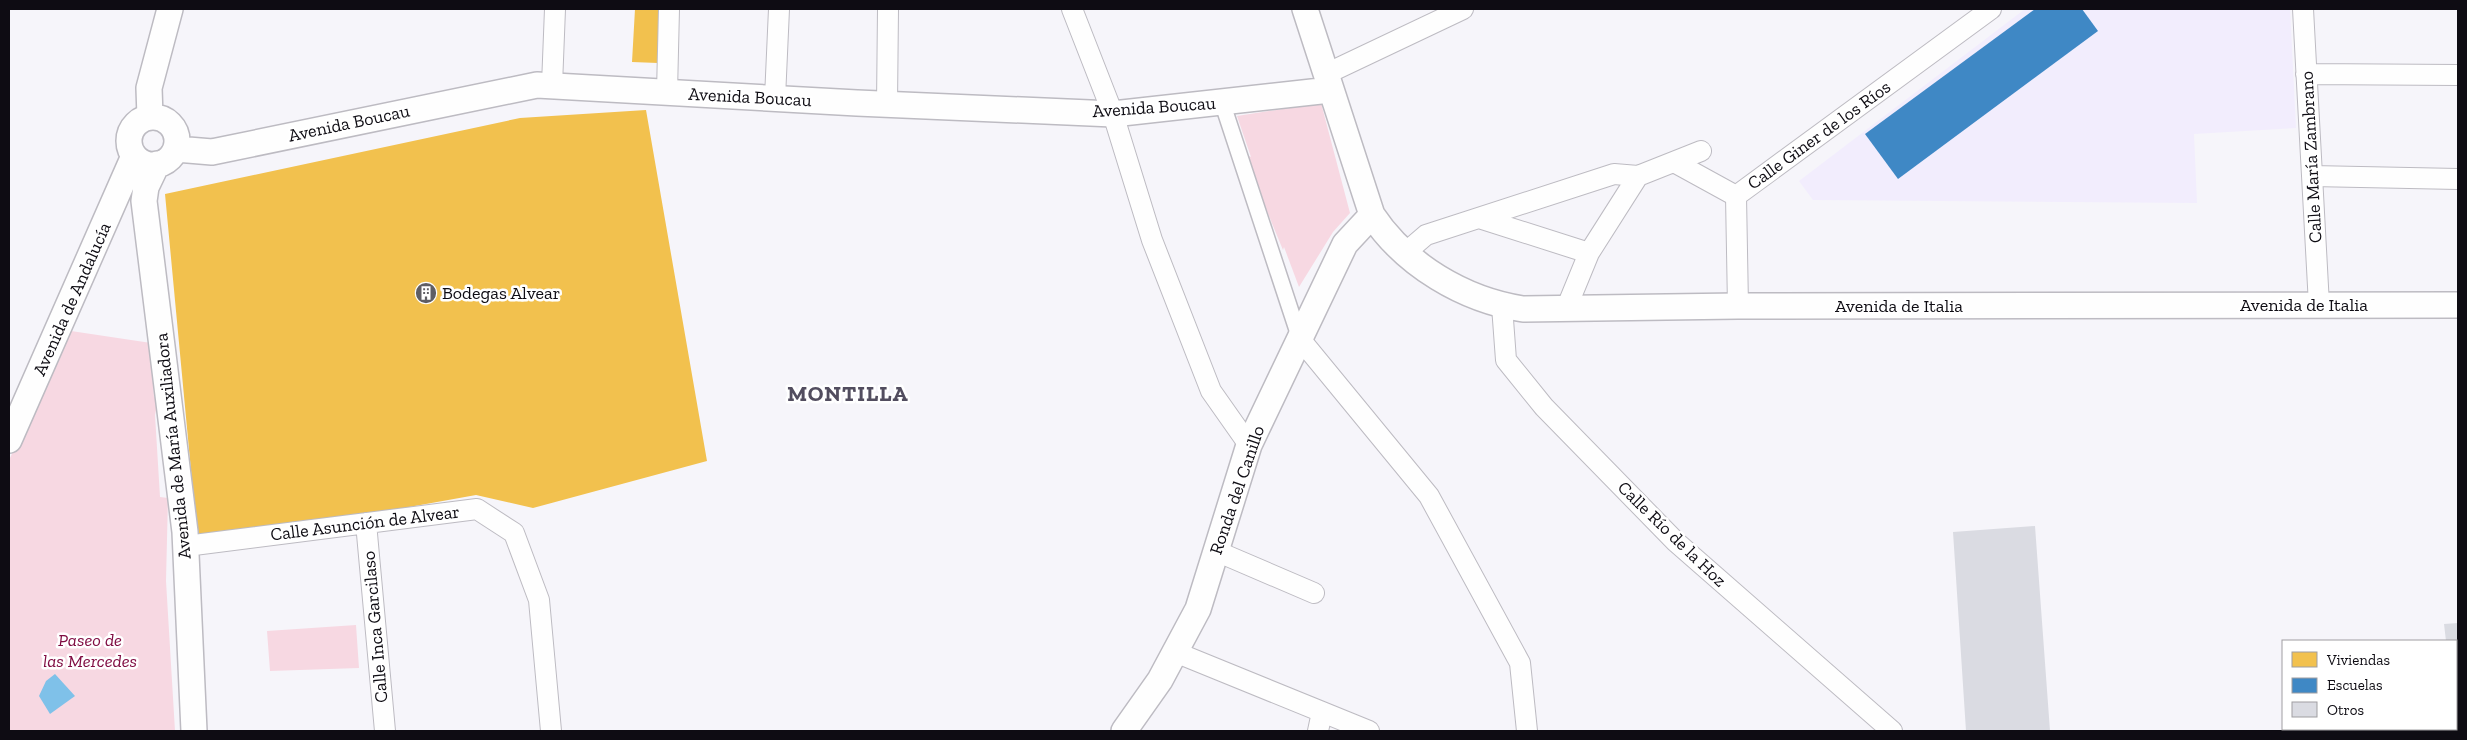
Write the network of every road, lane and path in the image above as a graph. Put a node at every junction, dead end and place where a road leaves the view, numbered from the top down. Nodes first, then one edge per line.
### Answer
1 (170, 9) edge
2 (556, 9) edge
3 (669, 9) edge
4 (779, 9) edge
5 (888, 9) edge
6 (1072, 9) edge
7 (1305, 9) edge
8 (1463, 9) edge
9 (1991, 9) edge
10 (2303, 9) edge
11 (2306, 74) junction
12 (2458, 75) edge
13 (1328, 82) junction
14 (552, 85) junction
15 (666, 92) junction
16 (775, 98) junction
17 (1222, 102) junction
18 (887, 104) junction
19 (1114, 114) junction
20 (150, 117) junction
21 (1701, 151) dead end
22 (156, 157) junction
23 (1674, 162) junction
24 (1638, 176) junction
25 (2312, 176) junction
26 (2458, 179) edge
27 (1736, 196) junction
28 (1372, 215) junction
29 (1479, 218) junction
30 (1589, 252) junction
31 (1406, 253) junction
32 (2458, 305) edge
33 (1502, 306) junction
34 (1738, 306) junction
35 (2320, 306) junction
36 (1566, 309) junction
37 (1300, 338) junction
38 (9, 440) edge
39 (1249, 445) junction
40 (366, 523) junction
41 (186, 546) junction
42 (1216, 551) junction
43 (1314, 593) dead end
44 (1175, 652) junction
45 (1320, 722) edge
46 (194, 731) edge
47 (385, 731) edge
48 (551, 731) edge
49 (1124, 731) edge
50 (1370, 731) edge
51 (1527, 731) edge
52 (1892, 731) edge

1 - 20 street
2 - 14 street
3 - 15 street
4 - 16 street
5 - 18 street
6 - 19 street
7 - 13 street, Avenida de Italia
8 - 13 street
9 - 27 street, Calle Giner de los Ríos
10 - 11 street, Calle María Zambrano
11 - 12 street
11 - 25 street, Calle María Zambrano
13 - 17 street, Avenida Boucau
13 - 28 street, Avenida de Italia
14 - 15 street, Avenida Boucau
14 - 22 street, Avenida Boucau
15 - 16 street, Avenida Boucau
16 - 18 street, Avenida Boucau
17 - 19 street, Avenida Boucau
17 - 37 street
18 - 19 street, Avenida Boucau
19 - 39 street
20 - 22 street
20 - 22 street
21 - 23 street
22 - 38 street, Avenida de Andalucía
22 - 41 street, Avenida de María Auxiliadora
23 - 24 street
23 - 27 street
24 - 29 street
24 - 30 street
25 - 26 street
25 - 35 street, Calle María Zambrano
27 - 34 street, Calle Giner de los Ríos
28 - 31 street, Avenida de Italia
28 - 37 street, Ronda del Canillo
29 - 30 street
29 - 31 street
30 - 36 street
31 - 33 street, Avenida de Italia
32 - 35 street, Avenida de Italia
33 - 36 street, Avenida de Italia
33 - 52 street, Calle Río de la Hoz
34 - 35 street, Avenida de Italia
34 - 36 street, Avenida de Italia
37 - 39 street, Ronda del Canillo
37 - 51 street
39 - 42 street, Ronda del Canillo
40 - 41 street, Calle Asunción de Alvear
40 - 47 street, Calle Inca Garcilaso
40 - 48 street, Calle Asunción de Alvear
41 - 46 street, Avenida de María Auxiliadora
42 - 43 street
42 - 44 street, Ronda del Canillo
44 - 45 street
44 - 49 street, Ronda del Canillo
45 - 50 street

